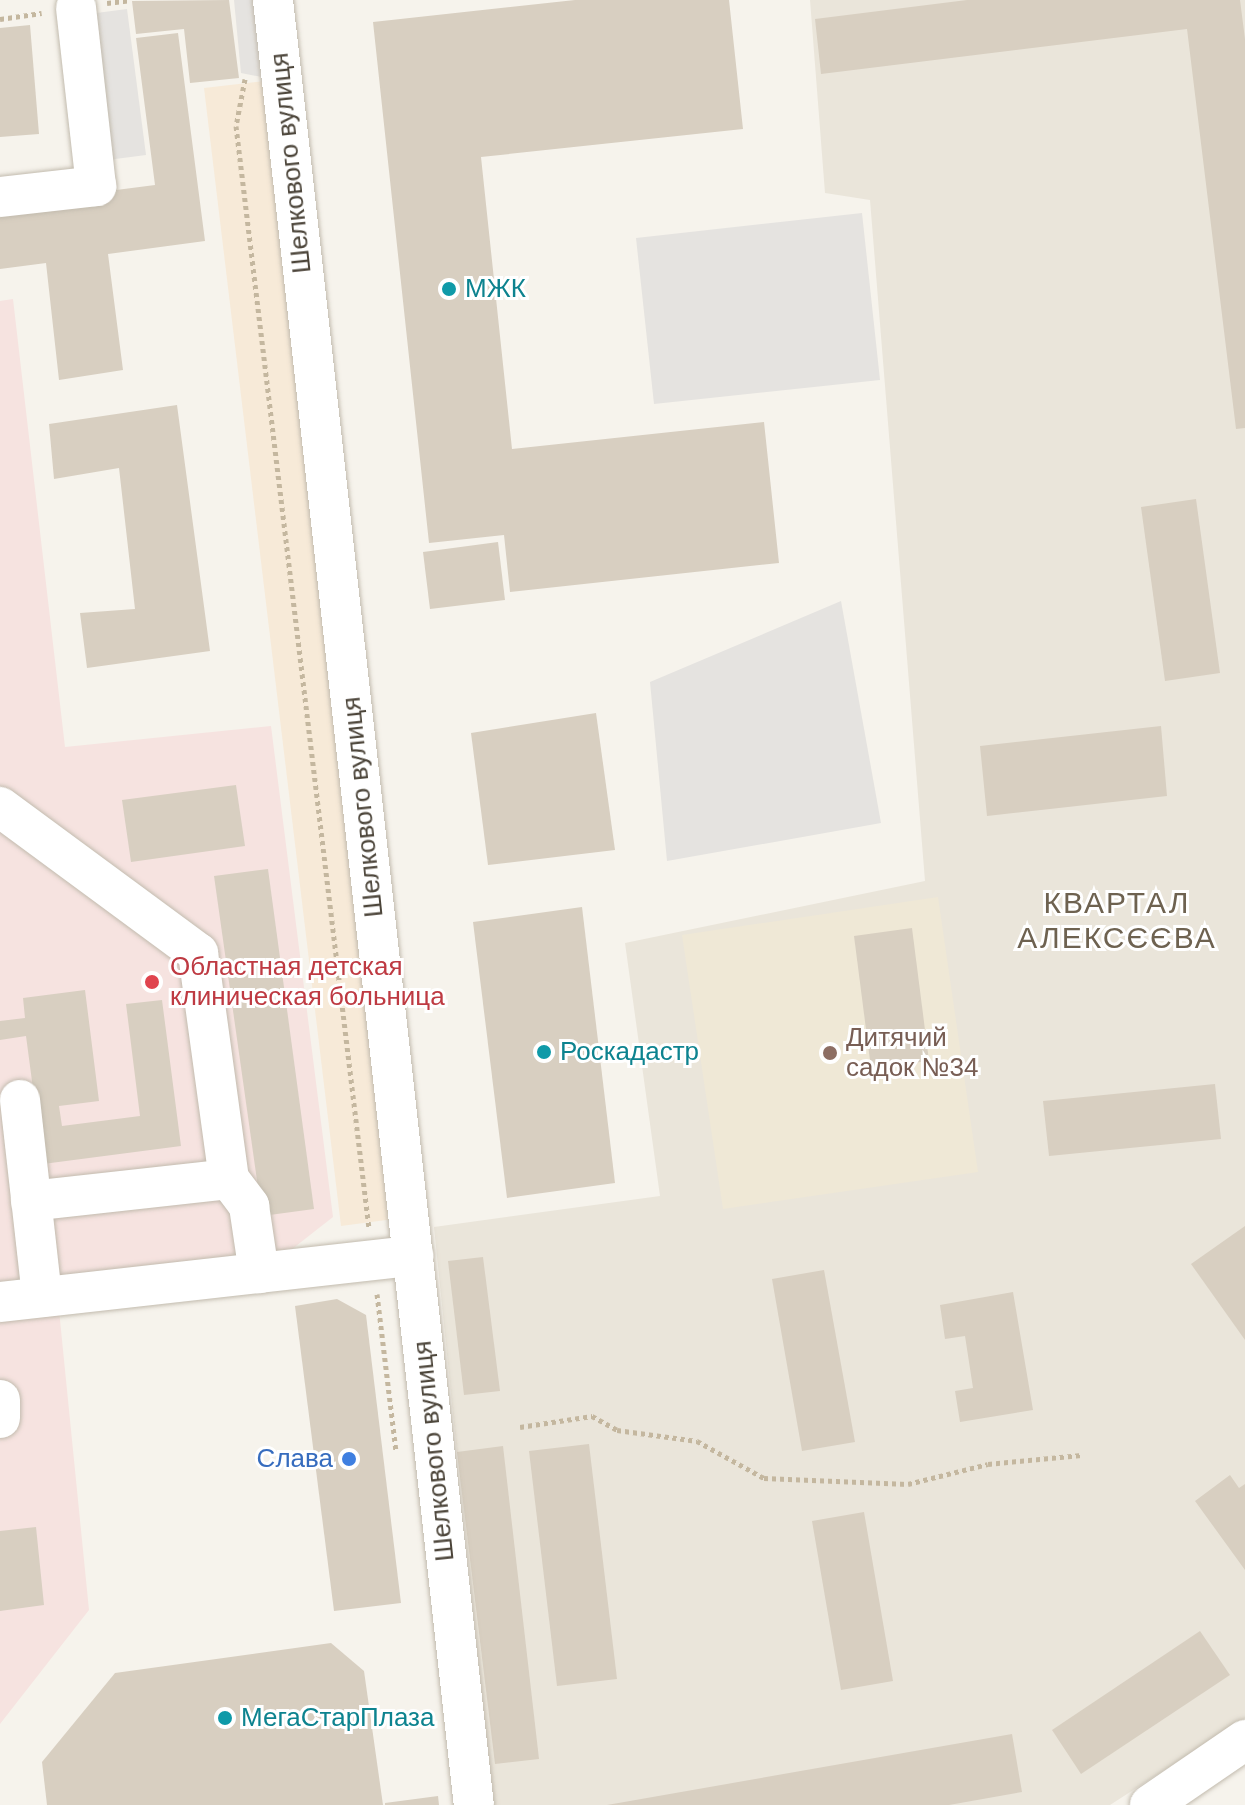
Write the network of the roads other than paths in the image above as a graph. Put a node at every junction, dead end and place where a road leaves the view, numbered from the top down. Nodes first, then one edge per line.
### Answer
1 (273, 0) edge
2 (76, 8) dead end
3 (0, 197) edge
4 (0, 807) edge
5 (20, 1100) dead end
6 (229, 1179) junction
7 (31, 1201) junction
8 (413, 1256) junction
9 (259, 1273) junction
10 (42, 1297) junction
11 (0, 1302) edge
12 (0, 1400) edge
13 (0, 1418) edge
14 (1245, 1740) edge
15 (474, 1805) edge
16 (1150, 1805) edge

1 - 8 street, Шелкового вулиця
2 - 3 street
4 - 6 street
5 - 7 street
6 - 7 street
6 - 9 street
7 - 10 street
8 - 9 street
8 - 15 street, Шелкового вулиця
9 - 10 street
10 - 11 street
12 - 13 street
14 - 16 street

